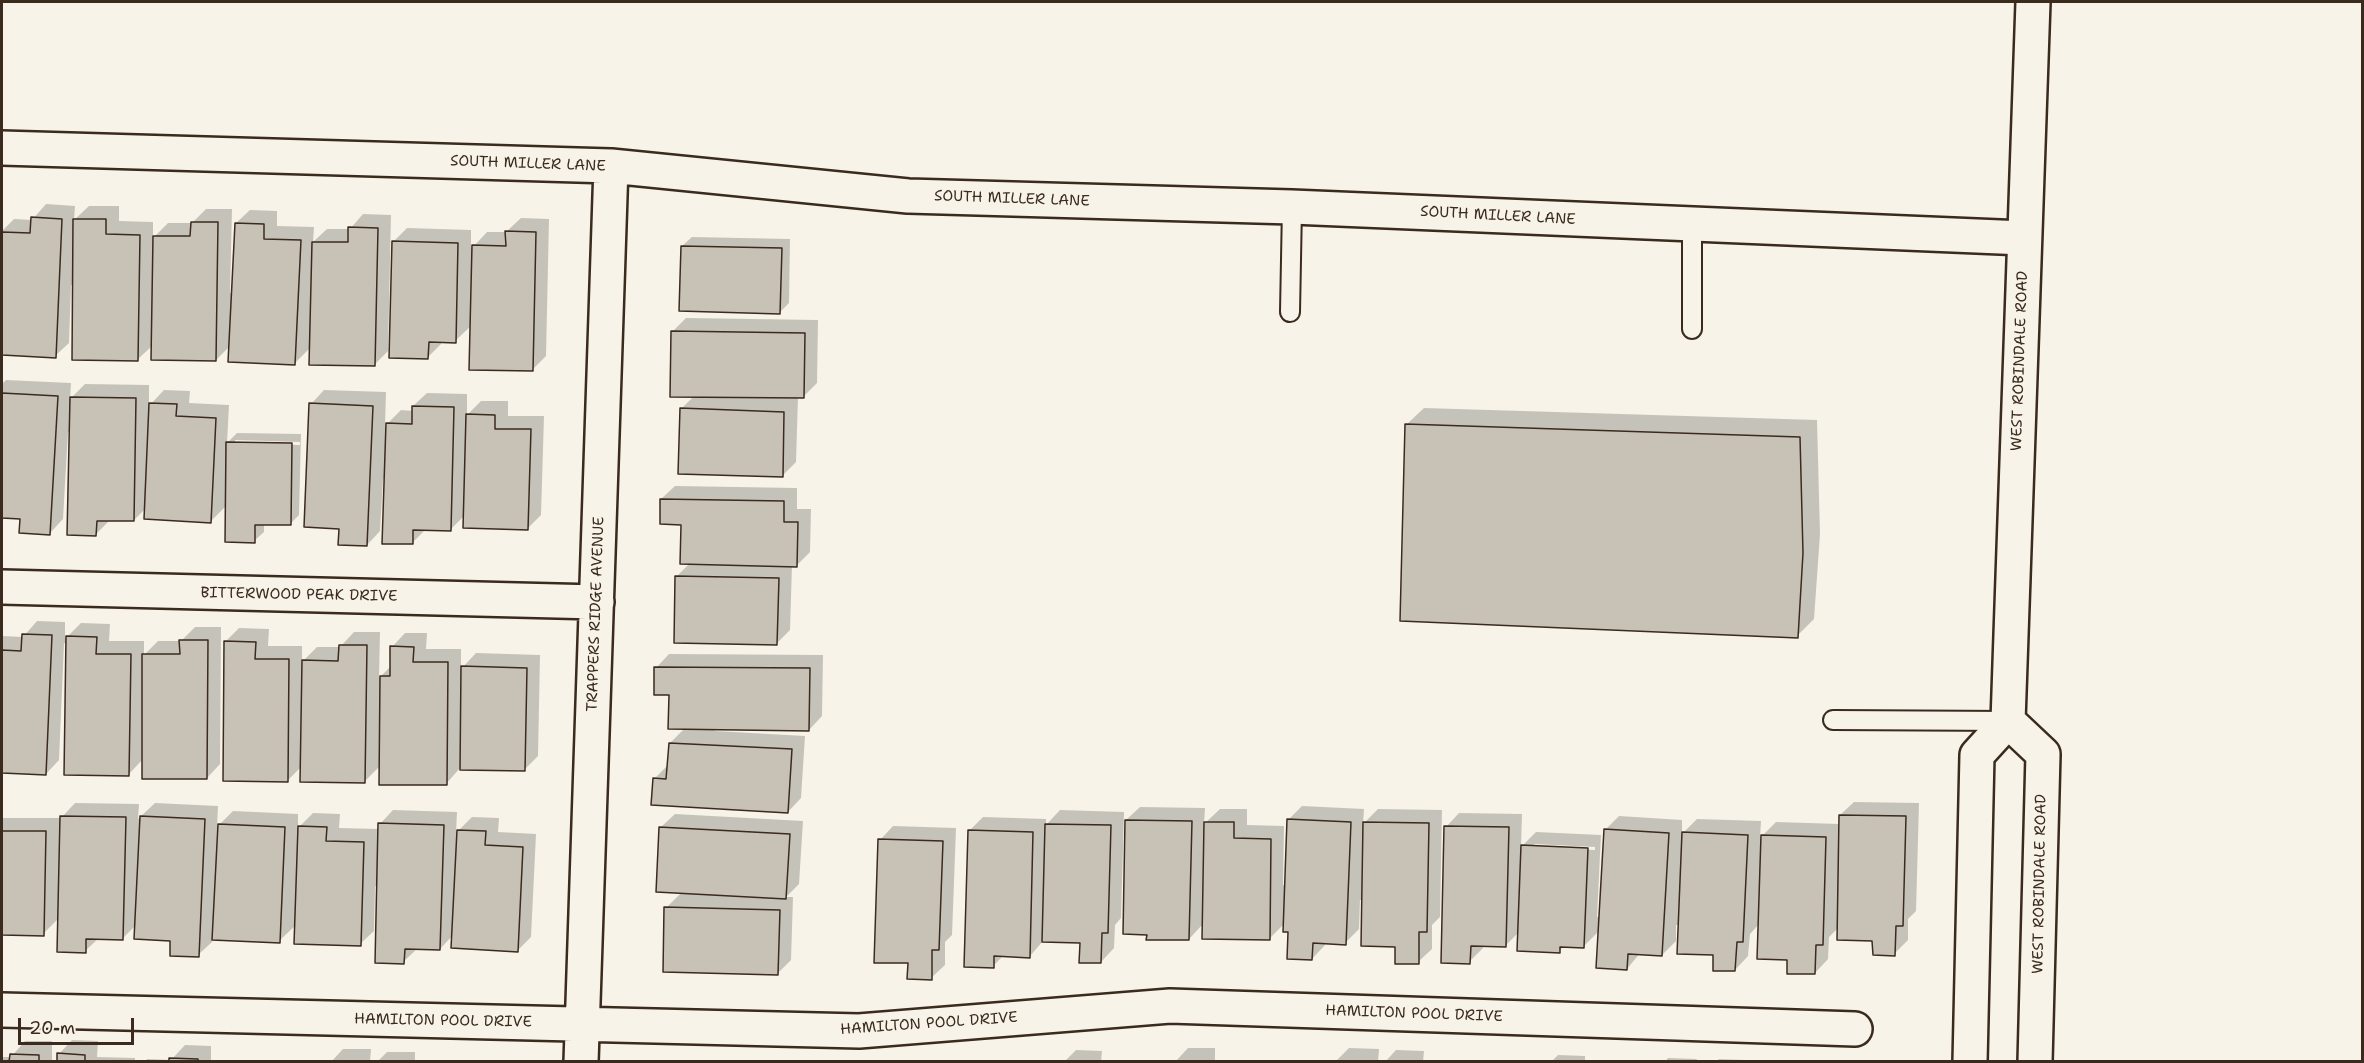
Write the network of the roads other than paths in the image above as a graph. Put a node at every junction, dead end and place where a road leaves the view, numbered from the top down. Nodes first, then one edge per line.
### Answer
1 (2033, 2) edge
2 (2, 148) edge
3 (611, 166) junction
4 (1292, 207) junction
5 (1692, 225) junction
6 (2024, 238) junction
7 (1290, 312) dead end
8 (1692, 329) dead end
9 (2, 587) edge
10 (597, 602) junction
11 (1833, 720) dead end
12 (2008, 721) junction
13 (2, 1010) edge
14 (582, 1024) junction
15 (1855, 1029) dead end
16 (581, 1062) edge
17 (1970, 1062) edge
18 (2036, 1062) edge

1 - 6 street, WEST ROBINDALE ROAD
2 - 3 street, SOUTH MILLER LANE
3 - 4 street, SOUTH MILLER LANE
3 - 10 street, TRAPPERS RIDGE AVENUE
4 - 5 street, SOUTH MILLER LANE
4 - 7 lane
5 - 6 street, SOUTH MILLER LANE
5 - 8 lane
6 - 12 street, WEST ROBINDALE ROAD
9 - 10 street, BITTERWOOD PEAK DRIVE
10 - 14 street, TRAPPERS RIDGE AVENUE
11 - 12 lane
12 - 17 street
12 - 18 street, WEST ROBINDALE ROAD
13 - 14 street, HAMILTON POOL DRIVE
14 - 15 street, HAMILTON POOL DRIVE
14 - 16 street, TRAPPERS RIDGE AVENUE

